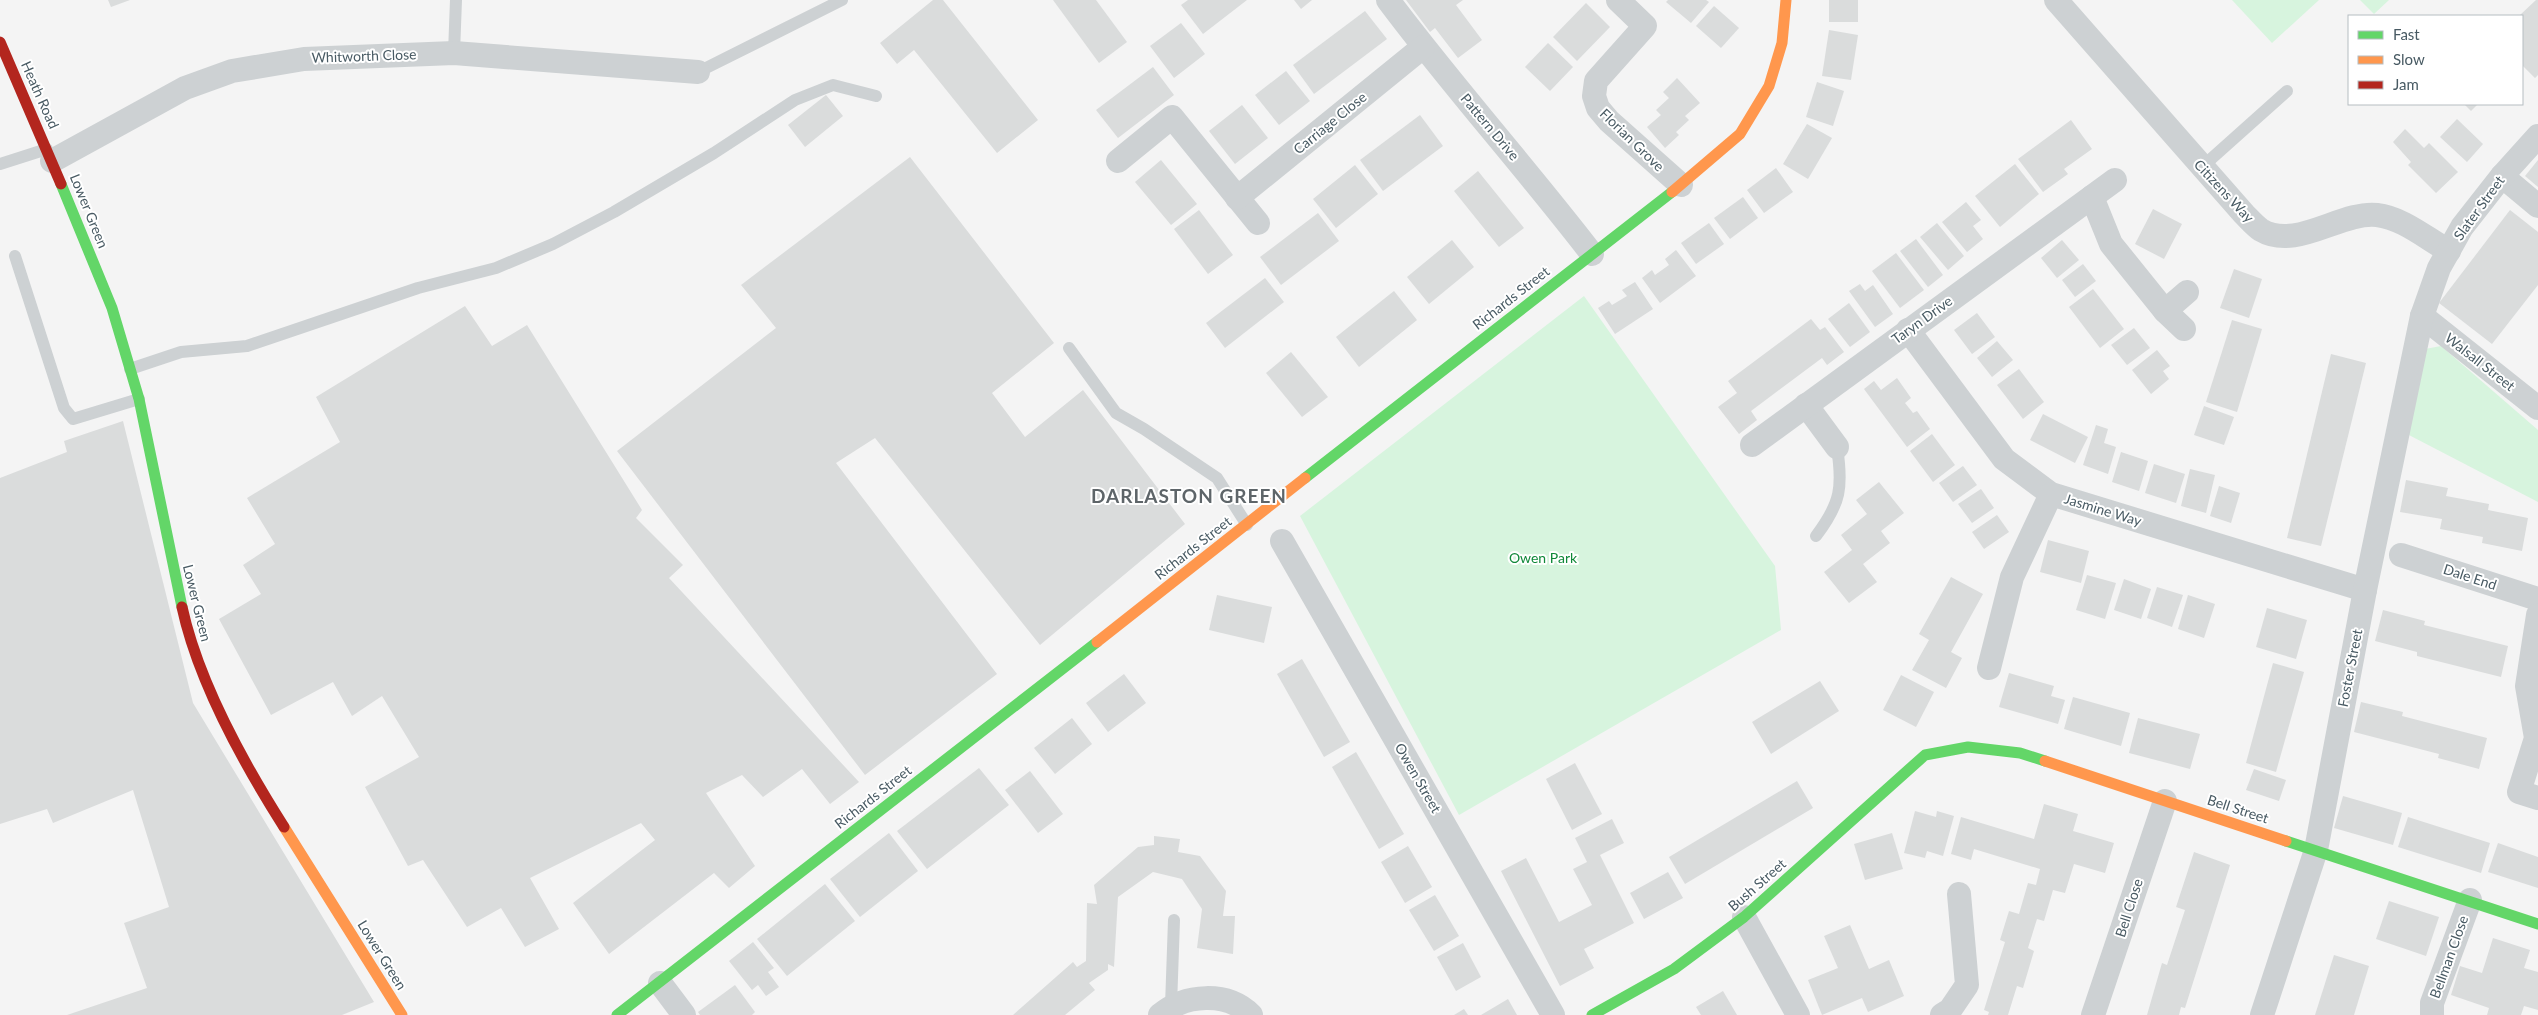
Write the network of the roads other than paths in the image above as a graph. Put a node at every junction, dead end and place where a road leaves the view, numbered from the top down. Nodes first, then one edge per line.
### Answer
1 (456, 0) edge
2 (842, 0) edge
3 (1388, 0) edge
4 (1618, 0) edge
5 (1786, 0) edge
6 (2056, 0) edge
7 (0, 42) edge
8 (1423, 47) junction
9 (454, 53) junction
10 (698, 72) joint
11 (2286, 91) dead end
12 (876, 96) dead end
13 (2538, 136) edge
14 (49, 155) junction
15 (1118, 161) dead end
16 (0, 164) edge
17 (2202, 167) junction
18 (2502, 176) junction
19 (2115, 180) dead end
20 (1681, 185) junction
21 (2092, 197) junction
22 (1237, 198) junction
23 (2538, 206) edge
24 (1258, 224) dead end
25 (2449, 251) junction
26 (1592, 254) junction
27 (15, 256) dead end
28 (2186, 292) dead end
29 (2165, 311) junction
30 (2422, 316) junction
31 (2184, 329) dead end
32 (1908, 330) junction
33 (1069, 348) dead end
34 (130, 369) junction
35 (139, 398) junction
36 (1806, 405) junction
37 (2538, 408) edge
38 (1752, 445) dead end
39 (1837, 447) joint
40 (2051, 494) junction
41 (1247, 525) junction
42 (1816, 536) dead end
43 (1282, 541) dead end
44 (2401, 555) dead end
45 (2365, 590) junction
46 (2538, 599) edge
47 (2538, 615) edge
48 (1990, 668) dead end
49 (1925, 755) joint
50 (2538, 798) edge
51 (2165, 801) junction
52 (2316, 850) junction
53 (1959, 894) dead end
54 (2470, 900) junction
55 (1744, 917) junction
56 (1174, 920) dead end
57 (2538, 924) edge
58 (660, 983) junction
59 (1165, 1010) edge
60 (402, 1015) edge
61 (617, 1015) edge
62 (684, 1015) edge
63 (1252, 1015) edge
64 (1553, 1015) edge
65 (1592, 1015) edge
66 (1798, 1015) edge
67 (1942, 1015) edge
68 (2093, 1015) edge
69 (2262, 1015) edge
70 (2432, 1015) edge

1 - 9 lane
2 - 10 lane
3 - 8 street, Pattern Drive
4 - 20 street, Florian Grove
5 - 20 street, Richards Street
6 - 17 street, Citizens Way
7 - 14 street, Heath Road
8 - 22 street, Carriage Close
8 - 26 street, Pattern Drive
9 - 10 street, Whitworth Close
9 - 14 street, Whitworth Close
11 - 17 lane
12 - 34 lane
13 - 18 street, Slater Street
14 - 16 lane
14 - 34 street, Lower Green
15 - 22 street
17 - 25 street, Citizens Way
18 - 23 street
18 - 25 street, Slater Street
19 - 21 street, Taryn Drive
20 - 26 street, Richards Street
21 - 29 street
21 - 32 street, Taryn Drive
22 - 24 street
25 - 30 street, Slater Street
26 - 41 street, Richards Street
27 - 35 lane
28 - 29 street
29 - 31 street
30 - 37 street, Walsall Street
30 - 45 street, Foster Street
32 - 36 street, Taryn Drive
32 - 40 street, Jasmine Way
33 - 41 lane
34 - 35 street, Lower Green
35 - 60 street, Lower Green
36 - 38 street, Taryn Drive
36 - 39 street
39 - 42 lane
40 - 45 street, Jasmine Way
40 - 48 street
41 - 58 street, Richards Street
43 - 64 street, Owen Street
44 - 46 street, Dale End
45 - 52 street, Foster Street
47 - 50 street
49 - 51 street, Bell Street
49 - 55 street, Bush Street
51 - 52 street, Bell Street
51 - 68 street, Bell Close
52 - 54 street, Bell Street
52 - 69 street, Foster Street
53 - 67 street
54 - 57 street, Bell Street
54 - 70 street, Bellman Close
55 - 65 street, Bush Street
55 - 66 street
56 - 59 lane
58 - 61 street, Richards Street
58 - 62 street
59 - 63 street

